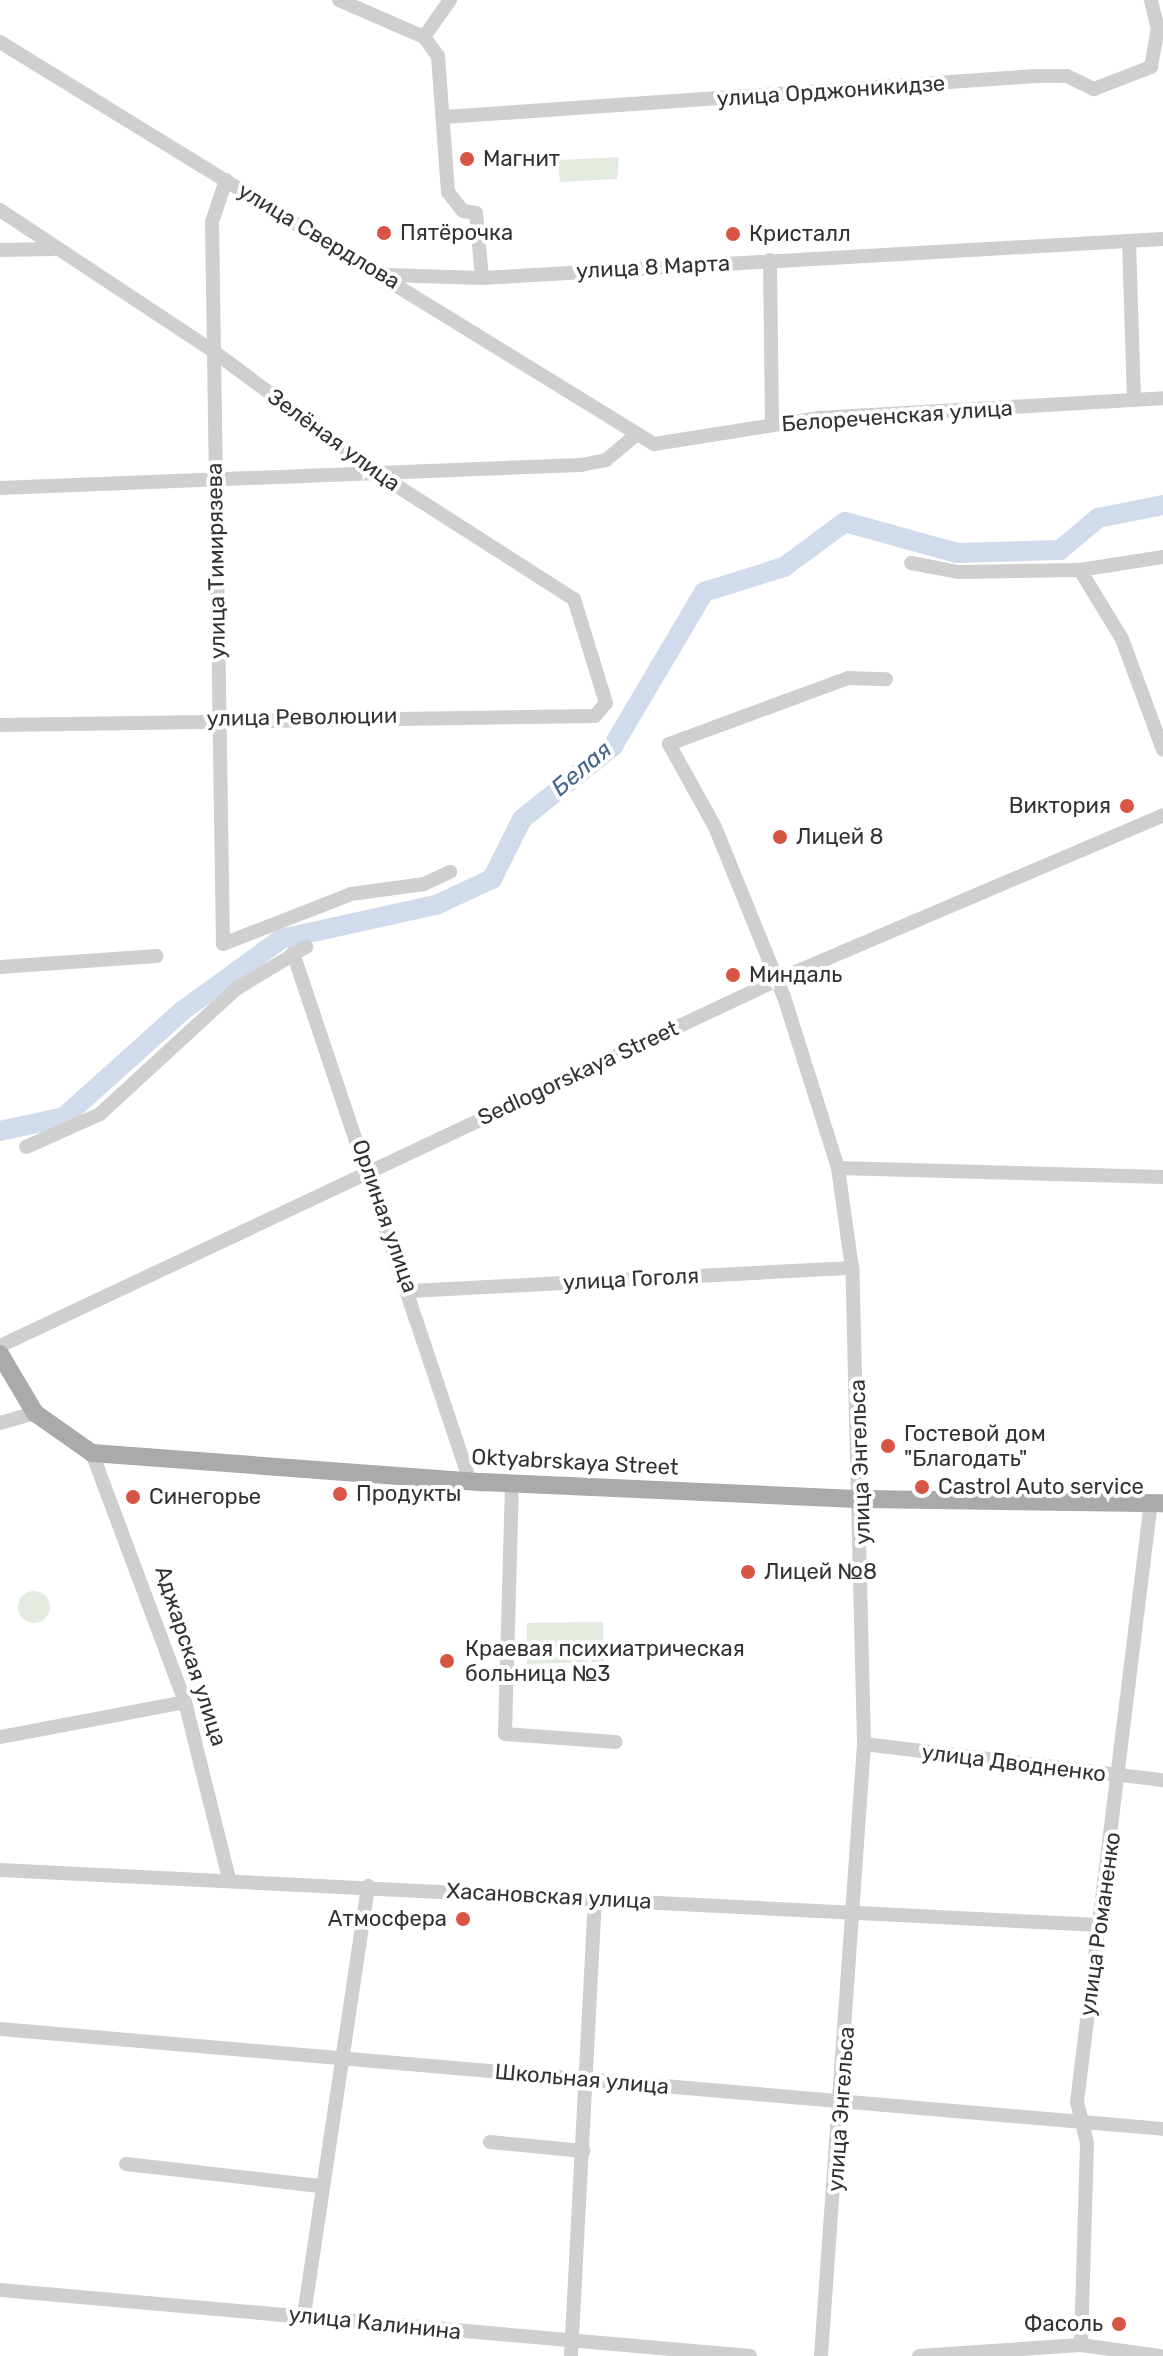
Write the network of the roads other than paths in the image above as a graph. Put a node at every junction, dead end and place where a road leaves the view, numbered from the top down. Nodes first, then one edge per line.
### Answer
1 (339, 0) edge
2 (450, 0) edge
3 (1153, 5) edge
4 (424, 37) junction
5 (0, 42) edge
6 (445, 117) junction
7 (226, 180) junction
8 (0, 210) edge
9 (1163, 239) edge
10 (1129, 241) junction
11 (54, 249) junction
12 (0, 250) edge
13 (770, 260) junction
14 (383, 275) junction
15 (482, 278) junction
16 (213, 351) junction
17 (1163, 398) edge
18 (1134, 400) junction
19 (772, 424) junction
20 (636, 435) junction
21 (383, 477) junction
22 (214, 482) junction
23 (0, 488) edge
24 (1163, 557) edge
25 (911, 563) dead end
26 (1080, 570) junction
27 (886, 679) dead end
28 (604, 712) joint
29 (218, 719) junction
30 (0, 725) edge
31 (1163, 750) edge
32 (1163, 815) edge
33 (450, 872) dead end
34 (157, 956) dead end
35 (0, 967) edge
36 (777, 980) junction
37 (26, 1147) dead end
38 (838, 1168) junction
39 (370, 1170) junction
40 (1163, 1177) edge
41 (852, 1268) junction
42 (411, 1291) junction
43 (0, 1346) edge
44 (0, 1354) edge
45 (35, 1413) junction
46 (0, 1423) edge
47 (92, 1453) junction
48 (470, 1481) junction
49 (512, 1483) junction
50 (862, 1499) junction
51 (1157, 1503) edge
52 (185, 1702) junction
53 (0, 1737) edge
54 (616, 1742) dead end
55 (864, 1744) junction
56 (1122, 1776) junction
57 (1163, 1780) edge
58 (0, 1870) edge
59 (229, 1879) junction
60 (368, 1886) junction
61 (595, 1900) junction
62 (855, 1908) junction
63 (1099, 1925) junction
64 (0, 2029) edge
65 (337, 2057) junction
66 (588, 2080) junction
67 (843, 2104) junction
68 (1083, 2125) junction
69 (1163, 2129) edge
70 (490, 2142) dead end
71 (584, 2151) junction
72 (126, 2164) dead end
73 (320, 2186) junction
74 (0, 2290) edge
75 (304, 2315) junction
76 (1081, 2345) junction
77 (572, 2350) edge
78 (1060, 2353) edge
79 (750, 2356) edge
80 (821, 2356) edge
81 (919, 2356) edge
82 (1159, 2356) edge

1 - 4 street
2 - 4 street
3 - 6 street, улица Орджоникидзе
4 - 6 street
5 - 7 street, улица Свердлова
6 - 15 street
7 - 14 street, улица Свердлова
7 - 16 street, улица Тимирязева
8 - 11 street, Зелёная улица
9 - 10 street, улица 8 Марта
10 - 13 street, улица 8 Марта
10 - 18 street
11 - 12 street
11 - 16 street, Зелёная улица
13 - 15 street, улица 8 Марта
13 - 19 street
14 - 15 street, улица 8 Марта
14 - 20 street, улица Свердлова
16 - 21 street, Зелёная улица
16 - 22 street, улица Тимирязева
17 - 18 street, Белореченская улица
18 - 19 street, Белореченская улица
19 - 20 street, Белореченская улица
20 - 21 street
21 - 22 street
21 - 28 street, Зелёная улица
22 - 23 street
22 - 29 street, улица Тимирязева
24 - 26 street
25 - 26 street
26 - 31 street
27 - 36 street, улица Энгельса
28 - 29 street, улица Революции
29 - 30 street, улица Революции
29 - 33 street, улица Тимирязева
32 - 36 street, Sedlogorskaya Street
34 - 35 street
36 - 38 street, улица Энгельса
36 - 39 street, Sedlogorskaya Street
37 - 39 street, Орлиная улица
38 - 40 street
38 - 41 street, улица Энгельса
39 - 42 street, Орлиная улица
39 - 43 street, Sedlogorskaya Street
41 - 42 street, улица Гоголя
41 - 50 street, улица Энгельса
42 - 48 street, Орлиная улица
44 - 45 main road
45 - 46 street
45 - 47 main road
47 - 48 main road, Oktyabrskaya Street
47 - 52 street, Аджарская улица
48 - 49 main road, Oktyabrskaya Street
49 - 50 main road, Oktyabrskaya Street
49 - 54 street
50 - 51 main road, Oktyabrskaya Street
50 - 55 street, улица Энгельса
51 - 56 street, улица Романенко
52 - 53 street
52 - 59 street, Аджарская улица
55 - 56 street, улица Дводненко
55 - 62 street, улица Энгельса
56 - 57 street, улица Дводненко
56 - 63 street, улица Романенко
58 - 59 street, Хасановская улица
59 - 60 street, Хасановская улица
60 - 61 street, Хасановская улица
60 - 65 street
61 - 62 street, Хасановская улица
61 - 66 street
62 - 63 street, Хасановская улица
62 - 67 street, улица Энгельса
63 - 68 street, улица Романенко
64 - 65 street, Школьная улица
65 - 66 street, Школьная улица
65 - 73 street
66 - 67 street, Школьная улица
66 - 71 street
67 - 68 street, Школьная улица
67 - 80 street, улица Энгельса
68 - 69 street, Школьная улица
68 - 76 street, улица Романенко
70 - 71 street
71 - 77 street
72 - 73 street
73 - 75 street
74 - 75 street, улица Калинина
75 - 77 street, улица Калинина
76 - 78 street
76 - 82 street
77 - 79 street, улица Калинина
78 - 81 street

